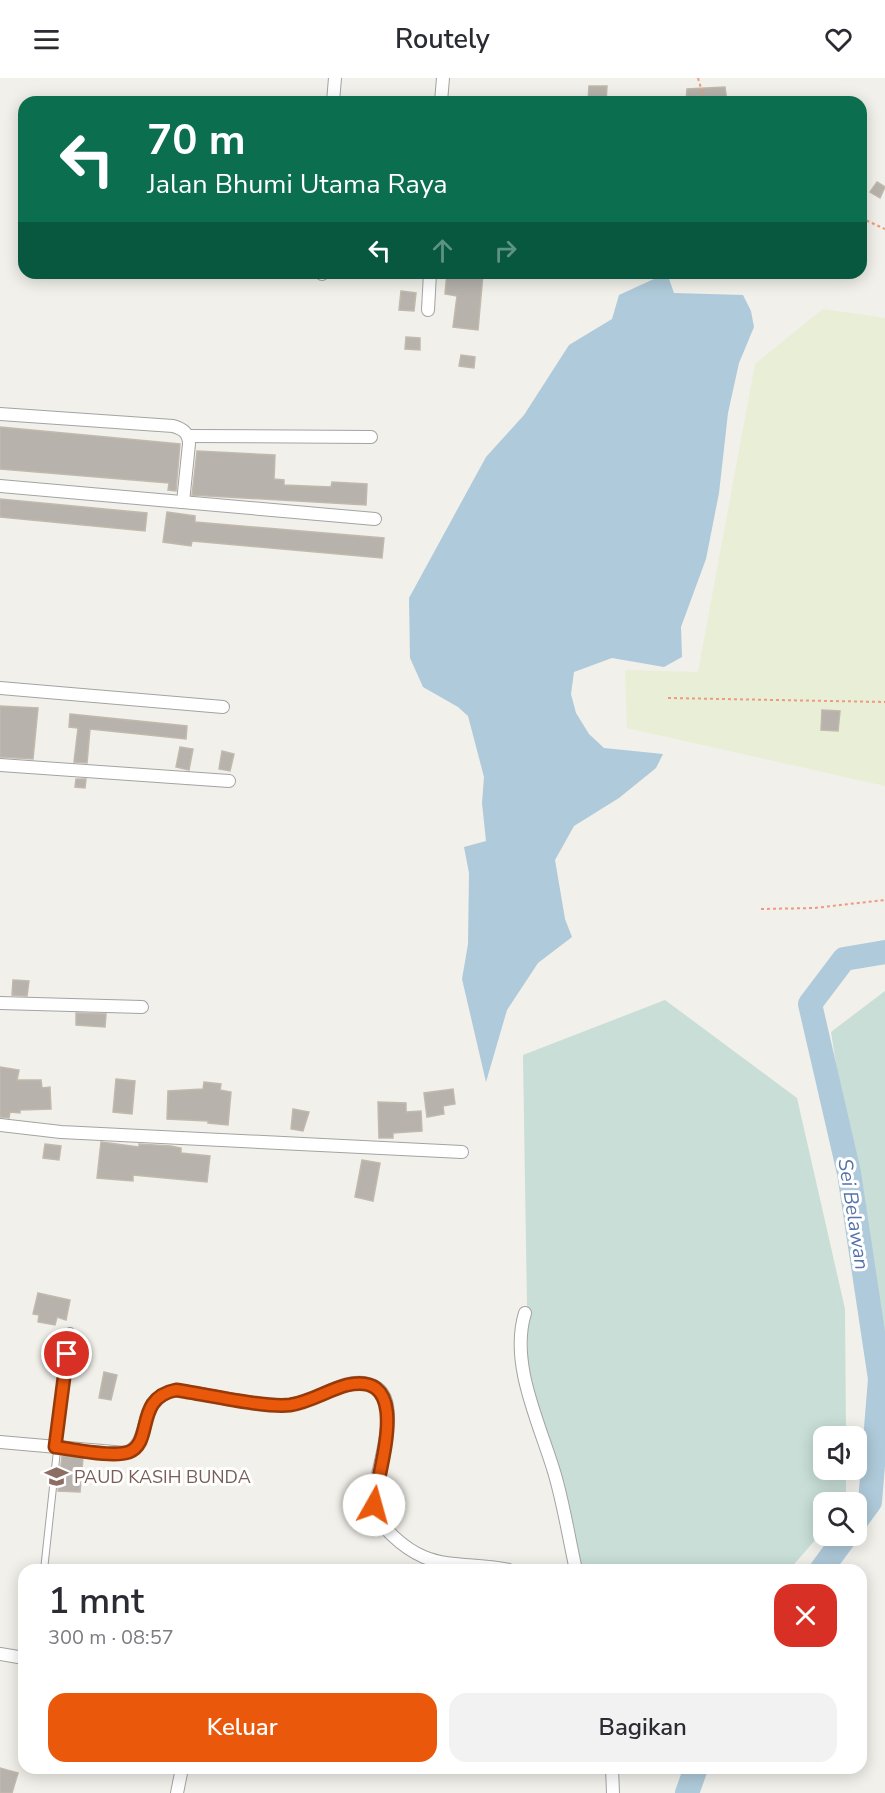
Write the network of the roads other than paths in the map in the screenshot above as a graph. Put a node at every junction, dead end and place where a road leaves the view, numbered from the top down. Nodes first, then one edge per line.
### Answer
1 (334, 78) edge
2 (443, 78) edge
3 (333, 96) edge
4 (442, 96) edge
5 (430, 279) edge
6 (428, 310) dead end
7 (0, 414) edge
8 (188, 436) junction
9 (371, 436) dead end
10 (0, 486) edge
11 (183, 502) junction
12 (375, 519) dead end
13 (0, 688) edge
14 (223, 707) dead end
15 (0, 765) edge
16 (229, 781) dead end
17 (0, 1004) edge
18 (142, 1007) dead end
19 (0, 1125) edge
20 (462, 1152) dead end
21 (525, 1313) dead end
22 (70, 1331) dead end
23 (0, 1442) edge
24 (55, 1447) junction
25 (45, 1564) edge
26 (456, 1564) edge
27 (575, 1564) edge
28 (0, 1654) edge
29 (18, 1657) edge
30 (181, 1774) edge
31 (612, 1774) edge
32 (177, 1793) edge
33 (613, 1793) edge

1 - 3 street
2 - 4 street
5 - 6 street
7 - 8 street
8 - 9 street
8 - 11 street
10 - 11 street
11 - 12 street
13 - 14 street
15 - 16 street
17 - 18 street
19 - 20 street
21 - 27 street
22 - 24 lane
23 - 24 street
24 - 25 lane
24 - 26 street
28 - 29 street
30 - 32 street
31 - 33 street

